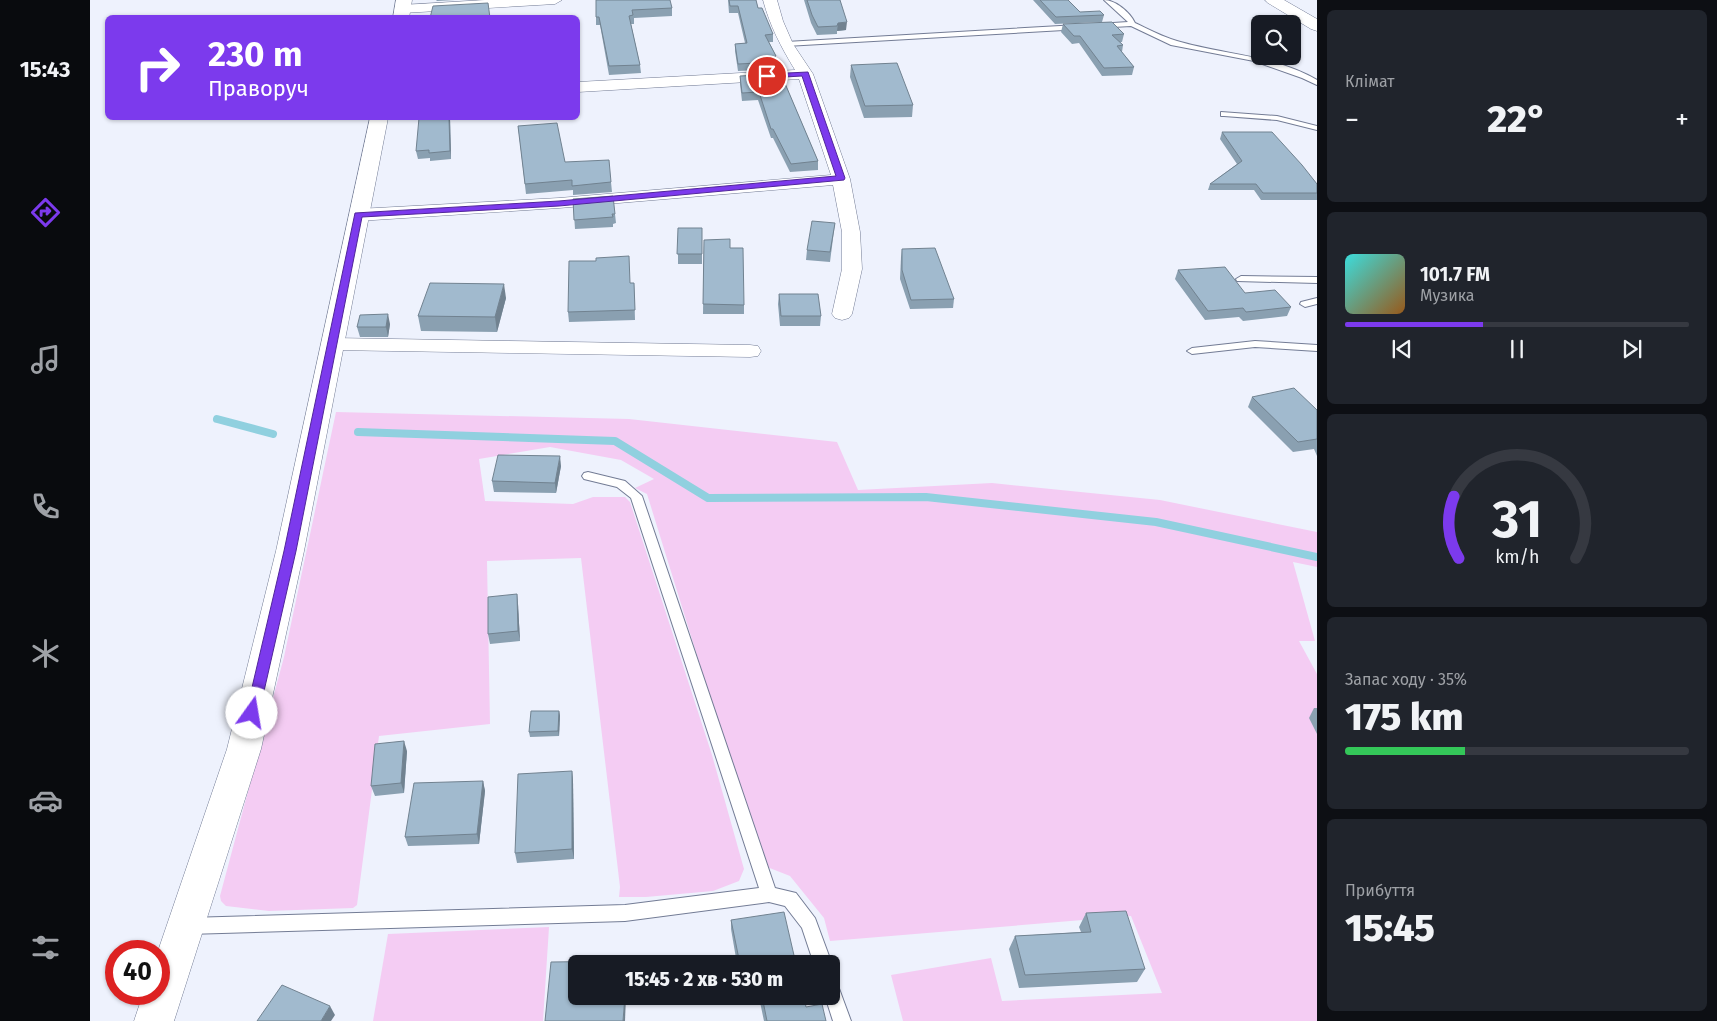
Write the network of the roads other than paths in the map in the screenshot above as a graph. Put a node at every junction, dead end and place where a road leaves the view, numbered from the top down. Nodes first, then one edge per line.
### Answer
1 (555, 0) edge
2 (770, 0) edge
3 (1106, 0) edge
4 (1273, 0) edge
5 (403, 9) edge
6 (1132, 24) junction
7 (1093, 26) edge
8 (1317, 26) edge
9 (1083, 27) edge
10 (786, 44) junction
11 (805, 74) junction
12 (1317, 83) edge
13 (580, 87) edge
14 (1224, 114) dead end
15 (379, 120) edge
16 (1317, 128) edge
17 (841, 178) junction
18 (358, 215) junction
19 (1241, 279) dead end
20 (1317, 280) edge
21 (1317, 301) edge
22 (1305, 304) dead end
23 (842, 314) dead end
24 (333, 344) junction
25 (1317, 348) edge
26 (750, 351) dead end
27 (1192, 351) dead end
28 (588, 476) dead end
29 (769, 894) junction
30 (186, 926) junction
31 (820, 955) edge
32 (836, 1005) edge
33 (154, 1021) edge
34 (842, 1021) edge

1 - 5 street
2 - 10 street
3 - 6 lane
4 - 8 street
6 - 7 lane
6 - 12 lane
9 - 10 lane
10 - 11 street
11 - 13 street
11 - 17 street
14 - 16 lane
15 - 18 street
17 - 18 street
17 - 23 street
18 - 24 street
19 - 20 lane
21 - 22 lane
24 - 26 street
24 - 30 street
25 - 27 lane
28 - 29 lane
29 - 30 lane
29 - 31 lane
30 - 33 street
32 - 34 lane

